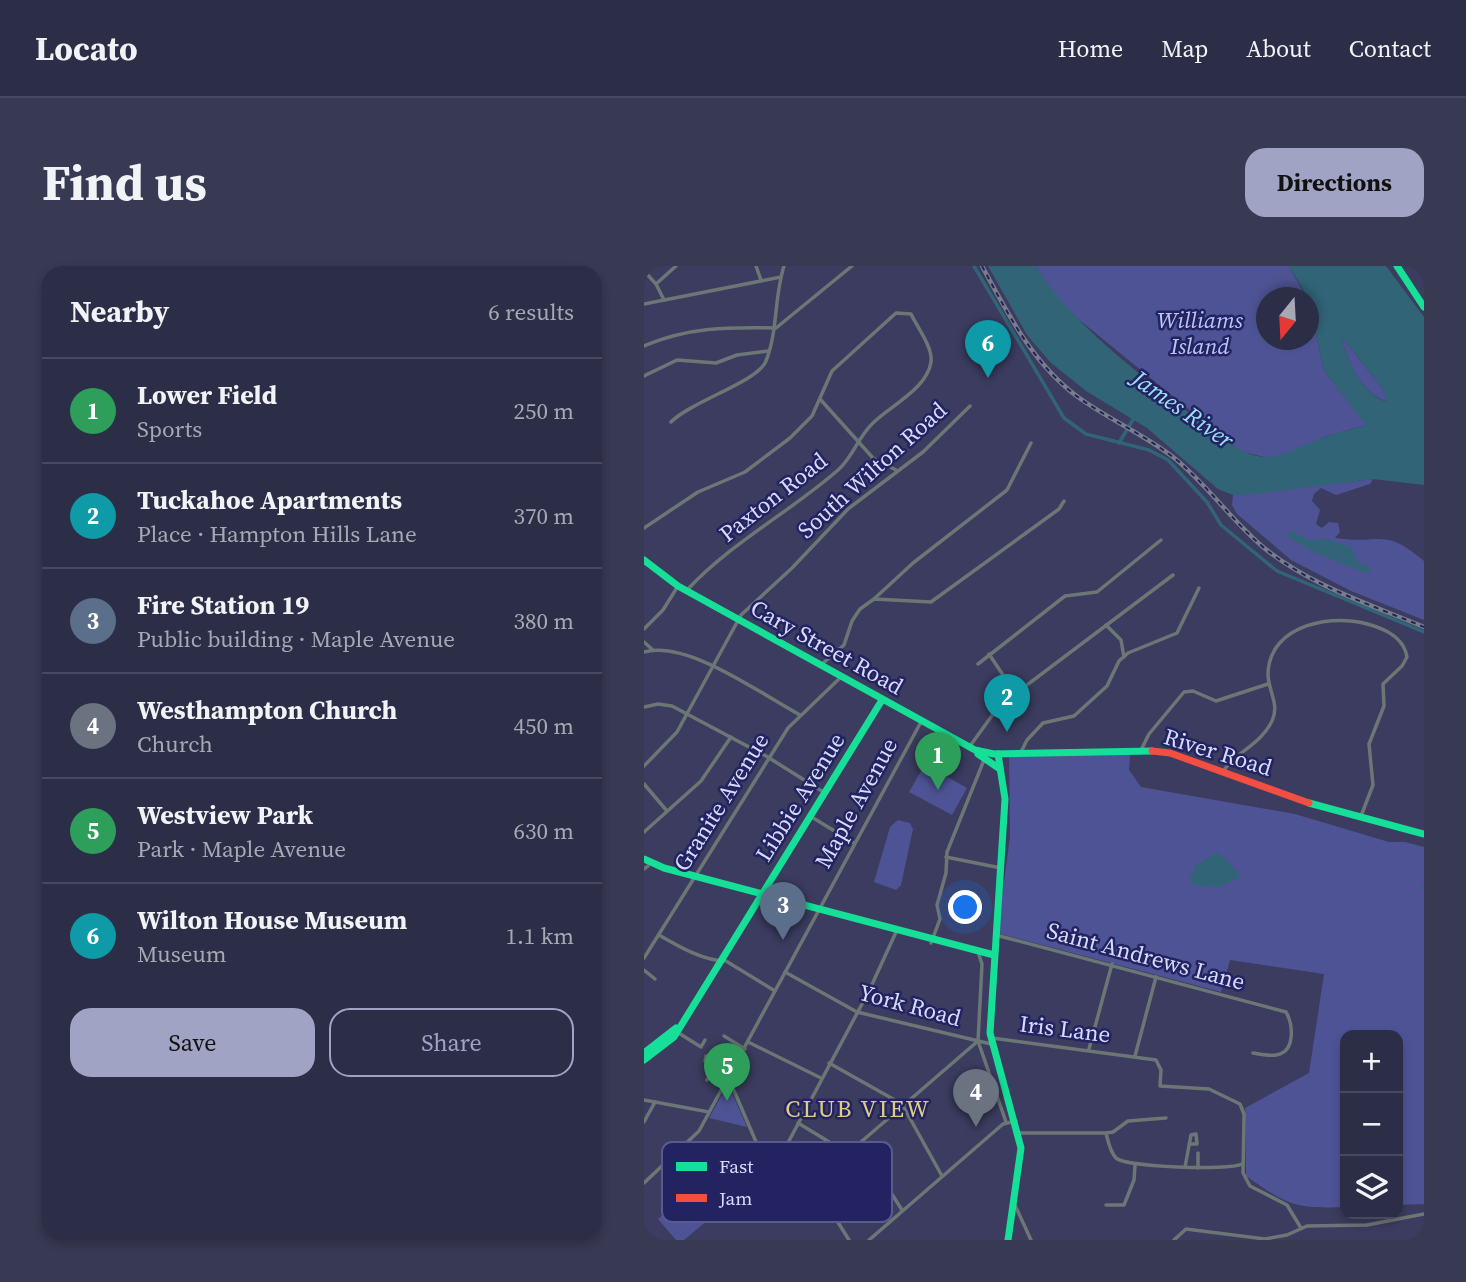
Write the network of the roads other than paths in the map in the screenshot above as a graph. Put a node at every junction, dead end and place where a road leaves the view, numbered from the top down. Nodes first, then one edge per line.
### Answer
1 (676, 266) edge
2 (756, 266) edge
3 (784, 266) edge
4 (852, 266) edge
5 (1397, 266) edge
6 (644, 271) edge
7 (780, 277) junction
8 (762, 280) junction
9 (656, 284) junction
10 (664, 300) junction
11 (644, 304) edge
12 (1424, 307) edge
13 (776, 328) junction
14 (644, 346) edge
15 (768, 351) junction
16 (644, 376) edge
17 (820, 399) junction
18 (970, 406) dead end
19 (671, 422) dead end
20 (858, 440) junction
21 (1031, 443) dead end
22 (897, 471) junction
23 (1064, 501) dead end
24 (644, 528) edge
25 (1161, 540) dead end
26 (644, 560) edge
27 (1172, 575) dead end
28 (678, 586) junction
29 (1199, 588) dead end
30 (687, 591) junction
31 (874, 599) junction
32 (738, 620) junction
33 (1106, 625) junction
34 (644, 628) edge
35 (644, 642) edge
36 (653, 650) junction
37 (644, 652) edge
38 (989, 654) junction
39 (1124, 657) junction
40 (978, 664) dead end
41 (820, 665) junction
42 (713, 667) junction
43 (841, 677) junction
44 (1269, 684) junction
45 (1016, 694) junction
46 (882, 701) junction
47 (644, 707) edge
48 (687, 713) junction
49 (800, 715) junction
50 (921, 722) junction
51 (731, 737) junction
52 (969, 747) junction
53 (1142, 750) junction
54 (998, 754) junction
55 (1020, 754) junction
56 (769, 758) junction
57 (985, 758) junction
58 (644, 766) edge
59 (1000, 769) junction
60 (1224, 770) junction
61 (644, 784) edge
62 (825, 793) junction
63 (667, 811) junction
64 (810, 816) junction
65 (1361, 816) junction
66 (644, 832) edge
67 (1423, 834) edge
68 (854, 843) junction
69 (946, 857) junction
70 (645, 864) edge
71 (1001, 867) junction
72 (694, 878) junction
73 (761, 895) junction
74 (818, 910) junction
75 (897, 932) junction
76 (996, 934) junction
77 (659, 935) junction
78 (932, 941) junction
79 (979, 955) junction
80 (994, 957) junction
81 (644, 958) edge
82 (721, 961) junction
83 (1112, 964) junction
84 (644, 971) edge
85 (785, 972) junction
86 (1156, 977) junction
87 (655, 979) dead end
88 (775, 991) junction
89 (858, 1012) junction
90 (683, 1021) junction
91 (677, 1032) junction
92 (724, 1036) dead end
93 (705, 1040) dead end
94 (978, 1041) junction
95 (991, 1041) junction
96 (748, 1042) junction
97 (725, 1048) dead end
98 (745, 1049) junction
99 (1089, 1049) junction
100 (644, 1053) edge
101 (1253, 1053) dead end
102 (1135, 1056) junction
103 (644, 1060) edge
104 (717, 1063) junction
105 (829, 1063) junction
106 (733, 1071) junction
107 (821, 1078) junction
108 (729, 1079) junction
109 (707, 1080) dead end
110 (644, 1100) edge
111 (655, 1102) junction
112 (904, 1106) junction
113 (709, 1112) junction
114 (1166, 1118) dead end
115 (1016, 1121) junction
116 (644, 1122) edge
117 (1006, 1122) junction
118 (798, 1123) junction
119 (1020, 1133) junction
120 (1106, 1133) junction
121 (691, 1142) edge
122 (756, 1142) edge
123 (788, 1142) edge
124 (829, 1142) edge
125 (862, 1142) edge
126 (1189, 1144) dead end
127 (1198, 1153) dead end
128 (1242, 1164) junction
129 (1135, 1165) junction
130 (662, 1167) edge
131 (1185, 1167) junction
132 (1198, 1168) junction
133 (942, 1176) junction
134 (644, 1183) edge
135 (892, 1194) edge
136 (1014, 1203) junction
137 (1106, 1205) dead end
138 (903, 1211) junction
139 (1424, 1214) edge
140 (892, 1220) edge
141 (838, 1222) edge
142 (890, 1222) edge
143 (1301, 1228) junction
144 (849, 1240) edge
145 (869, 1240) edge
146 (1007, 1240) edge
147 (1031, 1240) edge
148 (1174, 1240) edge

1 - 9 street
2 - 8 street
3 - 7 street
4 - 13 street
5 - 12 main road
6 - 9 street
7 - 8 street
7 - 13 street
8 - 10 street
9 - 10 street
10 - 11 street
13 - 14 street
13 - 15 street
15 - 16 street
15 - 19 street
17 - 20 street
17 - 20 street, Paxton Road
17 - 24 street
18 - 22 street, South Wilton Road
20 - 22 street
20 - 30 street, Paxton Road
21 - 31 street
22 - 32 street, South Wilton Road
23 - 31 street
25 - 38 street
26 - 28 main road, Cary Street Road
27 - 33 street
28 - 30 main road, Cary Street Road
28 - 34 street
29 - 39 street
30 - 32 main road, Cary Street Road
31 - 41 street
32 - 41 main road, Cary Street Road
32 - 42 street, South Wilton Road
33 - 39 street
33 - 45 street
35 - 36 street
36 - 37 street
36 - 42 street
38 - 40 street
38 - 45 street
39 - 55 street
41 - 43 main road, Cary Street Road
42 - 48 street, South Wilton Road
42 - 49 street
43 - 46 main road, Cary Street Road
43 - 49 street, Granite Avenue
44 - 53 street
44 - 60 street
44 - 65 street
45 - 52 street
46 - 50 main road, Cary Street Road
46 - 62 main road, Libbie Avenue
47 - 48 street
48 - 51 street
48 - 58 street, South Wilton Road
49 - 56 street, Granite Avenue
50 - 52 main road, Cary Street Road
50 - 68 street, Maple Avenue
51 - 56 street
51 - 63 street
52 - 54 main road, Cary Street Road
52 - 57 main road
53 - 55 main road, River Road
53 - 60 main road, River Road
54 - 55 main road, River Road
54 - 59 main road
56 - 62 street
56 - 72 street, Granite Avenue
57 - 59 main road
57 - 69 street
59 - 71 main road
60 - 65 main road, River Road
61 - 63 street
62 - 64 main road, Libbie Avenue
63 - 66 street
64 - 68 street
64 - 73 main road, Libbie Avenue
65 - 67 main road, River Road
68 - 74 street, Maple Avenue
69 - 71 street
69 - 78 street
70 - 72 main road
71 - 76 main road
72 - 73 main road
72 - 77 street, Granite Avenue
73 - 74 main road
73 - 82 main road, Libbie Avenue
74 - 75 main road
74 - 85 street, Maple Avenue
75 - 78 main road
75 - 89 street
76 - 80 main road
76 - 83 street, Saint Andrews Lane
77 - 81 street, Granite Avenue
77 - 82 street
78 - 79 main road
78 - 80 main road
79 - 80 main road
79 - 94 street
80 - 95 main road
82 - 88 street
82 - 90 main road, Libbie Avenue
83 - 86 street, Saint Andrews Lane
83 - 99 street
84 - 87 street
85 - 88 street, Maple Avenue
85 - 89 street, York Road
86 - 101 street, Saint Andrews Lane
86 - 102 street
88 - 96 street, Maple Avenue
89 - 94 street, York Road
89 - 105 street
90 - 91 main road, Libbie Avenue
90 - 100 main road, Libbie Avenue
91 - 93 street
91 - 103 main road, Libbie Avenue
92 - 98 street
94 - 95 street, York Road
94 - 112 street
94 - 117 street
95 - 99 street, Iris Lane
95 - 115 main road
96 - 98 street, Maple Avenue
96 - 107 street
97 - 104 street
98 - 106 street, Maple Avenue
99 - 102 street, Iris Lane
102 - 128 street
104 - 106 street
104 - 109 street
105 - 107 street
105 - 112 street
106 - 108 street, Maple Avenue
107 - 118 street
108 - 113 street, Maple Avenue
108 - 122 street
110 - 111 street
111 - 113 street
111 - 116 street
112 - 125 street
112 - 133 street
113 - 121 street, Maple Avenue
114 - 120 street
115 - 117 street
115 - 119 main road
117 - 133 street
118 - 123 street
118 - 124 street
119 - 120 street
119 - 136 main road
120 - 129 street
126 - 131 street
127 - 132 street
128 - 132 street
128 - 143 street
129 - 131 street
129 - 137 street
130 - 134 street, Maple Avenue
131 - 132 street
133 - 138 street
135 - 138 street
136 - 146 main road
136 - 147 street
138 - 140 street
139 - 143 street
141 - 144 street
142 - 145 street
143 - 148 street

